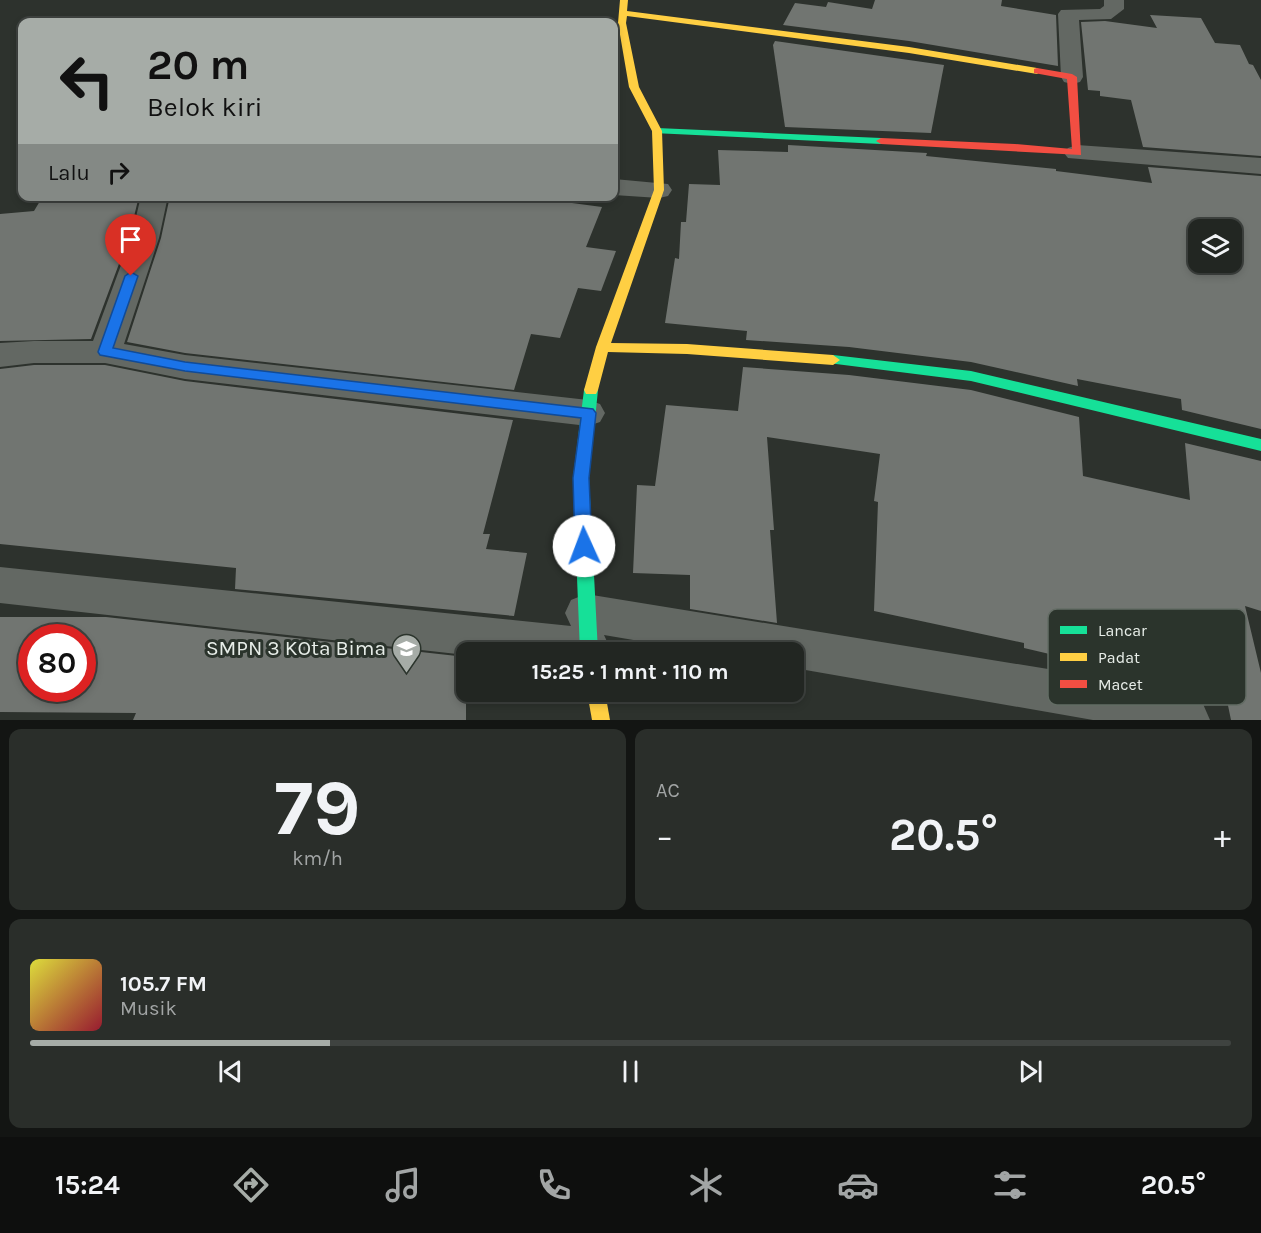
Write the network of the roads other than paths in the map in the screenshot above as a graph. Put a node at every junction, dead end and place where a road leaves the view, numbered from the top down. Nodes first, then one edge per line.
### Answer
1 (1114, 0) edge
2 (621, 15) edge
3 (1072, 77) junction
4 (657, 131) junction
5 (1077, 153) junction
6 (1261, 166) edge
7 (618, 187) edge
8 (658, 190) junction
9 (154, 201) edge
10 (603, 347) junction
11 (105, 352) junction
12 (0, 355) edge
13 (588, 413) junction
14 (1261, 445) edge
15 (0, 585) edge
16 (588, 638) edge
17 (1048, 694) edge
18 (598, 702) edge
19 (1134, 705) edge
20 (601, 720) edge
21 (1187, 720) edge

1 - 3 street
2 - 3 main road
2 - 4 main road
3 - 5 main road
4 - 5 main road
4 - 8 main road
5 - 6 street
7 - 8 street
8 - 10 main road
9 - 11 street
10 - 13 main road
10 - 14 main road
11 - 12 street
11 - 13 street
13 - 16 main road
15 - 16 street
16 - 17 street
18 - 20 main road
19 - 21 street

